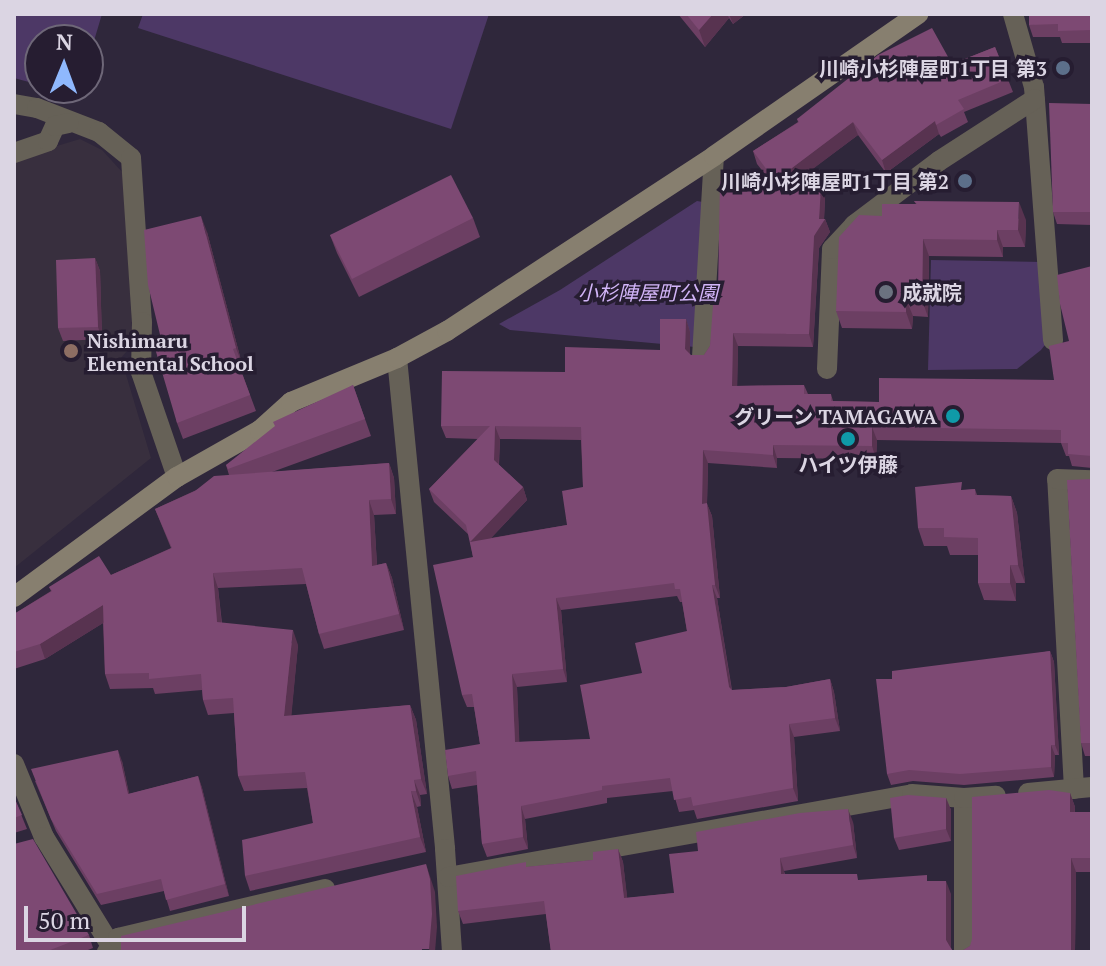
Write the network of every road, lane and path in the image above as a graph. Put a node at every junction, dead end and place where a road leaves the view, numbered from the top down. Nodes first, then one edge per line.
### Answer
1 (918, 14) edge
2 (1013, 14) edge
3 (1035, 99) junction
4 (14, 104) edge
5 (69, 123) junction
6 (14, 153) edge
7 (714, 156) junction
8 (881, 205) junction
9 (910, 205) edge
10 (1053, 340) dead end
11 (702, 357) edge
12 (397, 358) junction
13 (827, 369) dead end
14 (177, 477) junction
15 (1092, 480) edge
16 (14, 597) edge
17 (14, 764) edge
18 (1083, 788) edge
19 (964, 798) junction
20 (422, 867) edge
21 (447, 869) junction
22 (339, 886) edge
23 (109, 949) edge
24 (452, 952) edge
25 (964, 952) edge

1 - 7 street
2 - 3 street
3 - 8 street
3 - 10 street
4 - 5 street
5 - 6 street
5 - 14 street
7 - 11 street
7 - 12 street
8 - 9 street
8 - 13 street
12 - 14 street
12 - 21 street
14 - 16 street
15 - 18 street
17 - 23 street
18 - 19 street
19 - 21 street
19 - 25 street
20 - 21 street
21 - 24 street
22 - 23 street

